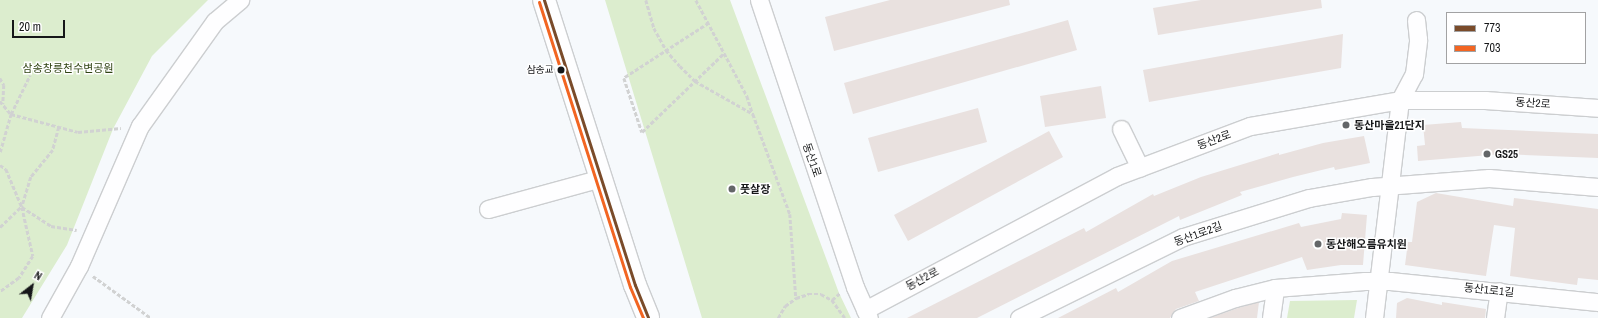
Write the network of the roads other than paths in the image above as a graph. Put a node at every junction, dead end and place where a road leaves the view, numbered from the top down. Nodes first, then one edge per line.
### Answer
1 (240, 0) edge
2 (544, 0) edge
3 (759, 0) edge
4 (1416, 20) dead end
5 (1400, 100) junction
6 (1598, 108) edge
7 (1121, 129) dead end
8 (1140, 168) junction
9 (601, 178) junction
10 (1389, 187) junction
11 (1598, 187) edge
12 (488, 208) dead end
13 (1379, 280) junction
14 (1275, 288) junction
15 (1500, 291) junction
16 (1598, 302) edge
17 (867, 314) edge
18 (50, 318) edge
19 (648, 318) edge
20 (1019, 318) edge
21 (1180, 318) edge
22 (1270, 318) edge
23 (1374, 318) edge
24 (1495, 318) edge

1 - 18 street
2 - 9 main road
3 - 17 street, 동산1로
4 - 5 street
5 - 6 street, 동산2로
5 - 8 street, 동산2로
5 - 10 street
7 - 8 street
8 - 17 street, 동산2로
9 - 12 street
9 - 19 main road
10 - 11 street
10 - 13 street
10 - 20 street, 동산1로2길
13 - 14 street
13 - 15 street, 동산1로1길
13 - 23 street
14 - 21 street
14 - 22 street
15 - 16 street, 동산1로1길
15 - 24 street

